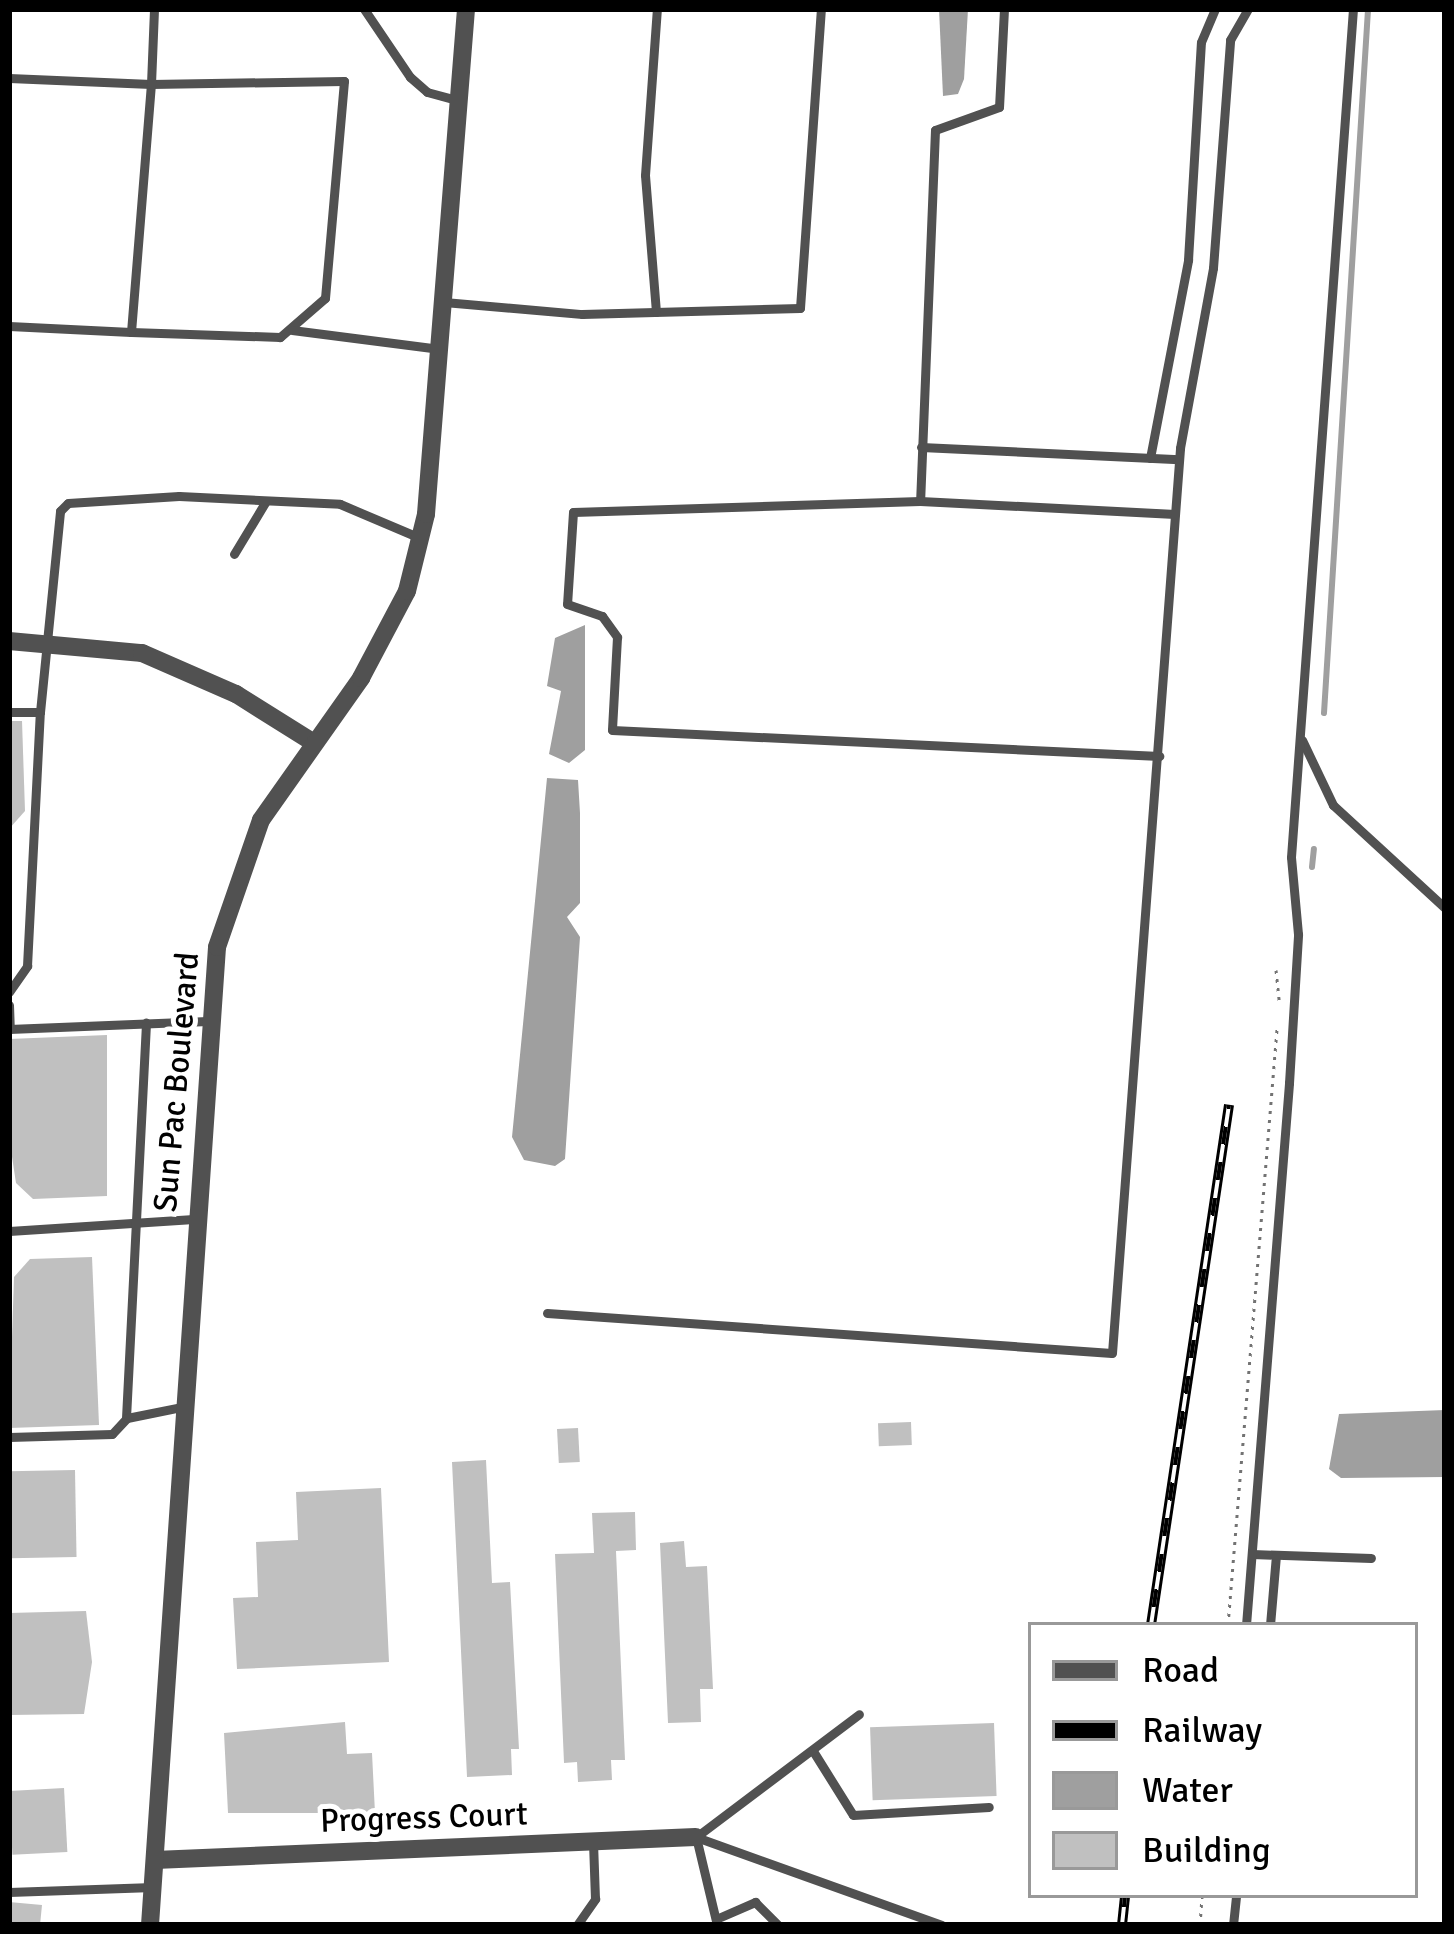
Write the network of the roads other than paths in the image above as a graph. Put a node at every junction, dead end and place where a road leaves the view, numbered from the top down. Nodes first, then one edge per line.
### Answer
1 (154, 9) edge
2 (364, 9) edge
3 (466, 9) edge
4 (657, 9) edge
5 (821, 9) edge
6 (1004, 9) edge
7 (1215, 9) edge
8 (1248, 9) edge
9 (1353, 9) edge
10 (9, 78) edge
11 (152, 84) junction
12 (460, 101) junction
13 (444, 302) junction
14 (656, 312) junction
15 (9, 326) edge
16 (292, 330) junction
17 (130, 332) junction
18 (440, 349) junction
19 (921, 447) junction
20 (1150, 458) junction
21 (1179, 459) junction
22 (266, 501) junction
23 (920, 501) junction
24 (1175, 514) junction
25 (420, 538) junction
26 (234, 554) dead end
27 (9, 641) edge
28 (51, 642) junction
29 (9, 712) edge
30 (40, 712) junction
31 (1300, 734) junction
32 (314, 743) junction
33 (1159, 756) junction
34 (1445, 908) edge
35 (9, 992) edge
36 (9, 1005) edge
37 (208, 1021) junction
38 (146, 1023) junction
39 (10, 1029) edge
40 (138, 1218) junction
41 (194, 1219) junction
42 (9, 1232) edge
43 (547, 1313) dead end
44 (181, 1407) junction
45 (126, 1418) junction
46 (9, 1437) edge
47 (1252, 1555) junction
48 (1276, 1555) junction
49 (1371, 1558) dead end
50 (1246, 1622) edge
51 (1270, 1622) edge
52 (860, 1714) dead end
53 (813, 1751) junction
54 (989, 1807) dead end
55 (696, 1838) junction
56 (592, 1842) junction
57 (155, 1859) junction
58 (153, 1887) junction
59 (9, 1892) edge
60 (717, 1922) edge
61 (150, 1925) edge
62 (577, 1925) edge
63 (778, 1925) edge
64 (942, 1925) edge

1 - 11 lane
2 - 12 lane
3 - 12 street, Sun Pac Boulevard
4 - 14 lane
5 - 14 lane
6 - 19 lane
7 - 20 lane
8 - 21 lane
9 - 31 lane
10 - 11 lane
11 - 16 lane
11 - 17 lane
12 - 13 street, Sun Pac Boulevard
13 - 14 lane
13 - 18 street, Sun Pac Boulevard
15 - 17 lane
16 - 17 lane
16 - 18 lane
18 - 25 street, Sun Pac Boulevard
19 - 20 lane
19 - 23 lane
20 - 21 lane
21 - 24 lane
22 - 25 lane
22 - 26 lane
22 - 28 lane
23 - 24 lane
23 - 33 lane
24 - 33 lane
25 - 32 street, Sun Pac Boulevard
27 - 28 street
28 - 30 lane
28 - 32 street
29 - 30 lane
30 - 35 lane
31 - 34 lane
31 - 47 lane
32 - 37 street, Sun Pac Boulevard
33 - 43 lane
36 - 39 lane
37 - 38 lane
37 - 41 street, Sun Pac Boulevard
38 - 39 lane
38 - 40 lane
40 - 41 lane
40 - 42 lane
40 - 45 lane
41 - 44 street, Sun Pac Boulevard
44 - 45 lane
44 - 57 street, Sun Pac Boulevard
45 - 46 lane
47 - 48 lane
47 - 50 lane
48 - 49 lane
48 - 51 lane
52 - 53 lane
53 - 54 lane
53 - 55 lane
55 - 56 street, Progress Court
55 - 60 lane
55 - 64 lane
56 - 57 street, Progress Court
56 - 62 lane
57 - 58 street, Sun Pac Boulevard
58 - 59 lane
58 - 61 street, Sun Pac Boulevard
60 - 63 lane

